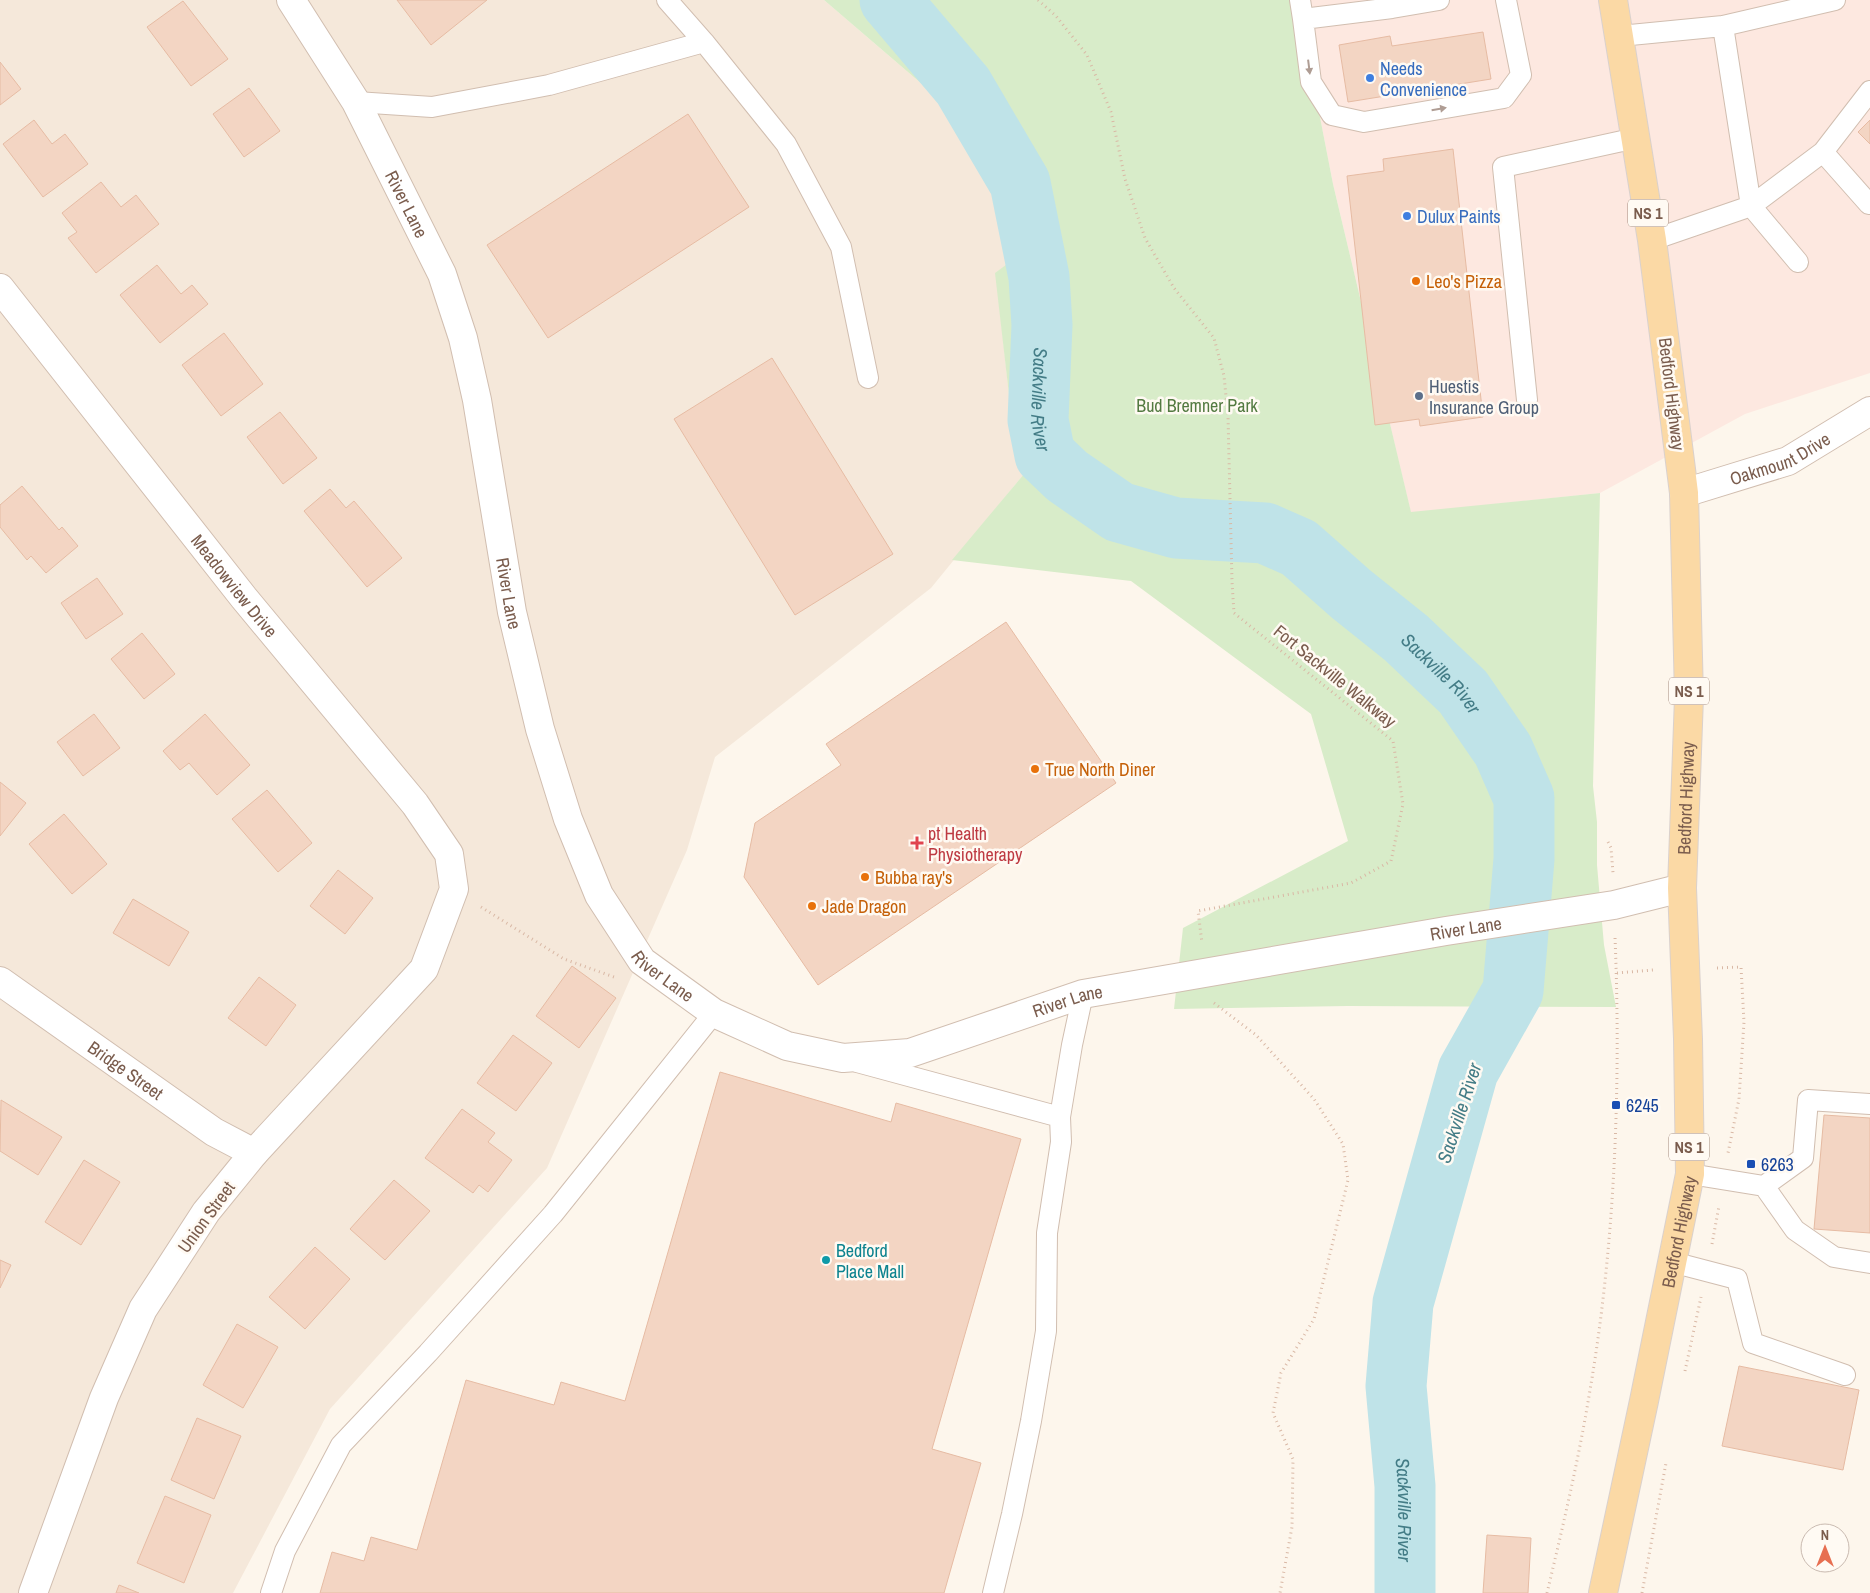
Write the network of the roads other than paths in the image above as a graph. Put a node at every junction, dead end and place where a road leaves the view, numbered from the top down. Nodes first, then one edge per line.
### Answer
1 (291, 0) edge
2 (667, 0) edge
3 (1438, 0) edge
4 (1506, 0) edge
5 (1613, 0) edge
6 (1835, 0) edge
7 (1302, 10) edge
8 (1723, 26) junction
9 (1620, 36) junction
10 (704, 42) junction
11 (1870, 90) edge
12 (356, 102) junction
13 (1636, 138) junction
14 (1823, 152) junction
15 (1869, 204) edge
16 (1751, 206) junction
17 (1652, 240) junction
18 (1798, 262) dead end
19 (0, 288) edge
20 (868, 378) dead end
21 (1527, 400) dead end
22 (1870, 411) edge
23 (1684, 493) junction
24 (1682, 888) junction
25 (454, 889) joint
26 (0, 981) edge
27 (1083, 994) junction
28 (714, 1013) junction
29 (843, 1058) junction
30 (1870, 1104) edge
31 (1060, 1117) junction
32 (254, 1153) junction
33 (1690, 1174) junction
34 (1764, 1186) junction
35 (1672, 1262) junction
36 (1870, 1263) edge
37 (1846, 1375) dead end
38 (32, 1593) edge
39 (271, 1593) edge
40 (993, 1593) edge
41 (1603, 1593) edge

1 - 12 street, River Lane
2 - 10 lane
3 - 7 lane
7 -> 4 lane
5 - 9 main road, Bedford Highway / NS 1
6 - 8 lane
8 - 9 lane
8 - 16 lane
9 - 13 main road, Bedford Highway / NS 1
10 - 12 lane
10 - 20 lane
11 - 14 lane
12 - 28 street, River Lane
13 - 17 main road, Bedford Highway / NS 1
13 - 21 lane
14 - 15 lane
14 - 16 lane
16 - 17 lane
16 - 18 lane
17 - 23 main road, Bedford Highway / NS 1
19 - 25 street, Meadowview Drive
22 - 23 street, Oakmount Drive
23 - 24 main road, Bedford Highway / NS 1
24 - 27 street, River Lane
24 - 33 main road, Bedford Highway / NS 1
25 - 32 street, Union Street
26 - 32 street, Bridge Street
27 - 29 street, River Lane
27 - 31 lane
28 - 29 street, River Lane
28 - 39 lane
29 - 31 lane
30 - 34 lane
31 - 40 lane
32 - 38 street, Union Street
33 - 34 lane
33 - 35 main road, Bedford Highway / NS 1
34 - 36 lane
35 - 37 lane
35 - 41 main road, Bedford Highway / NS 1

